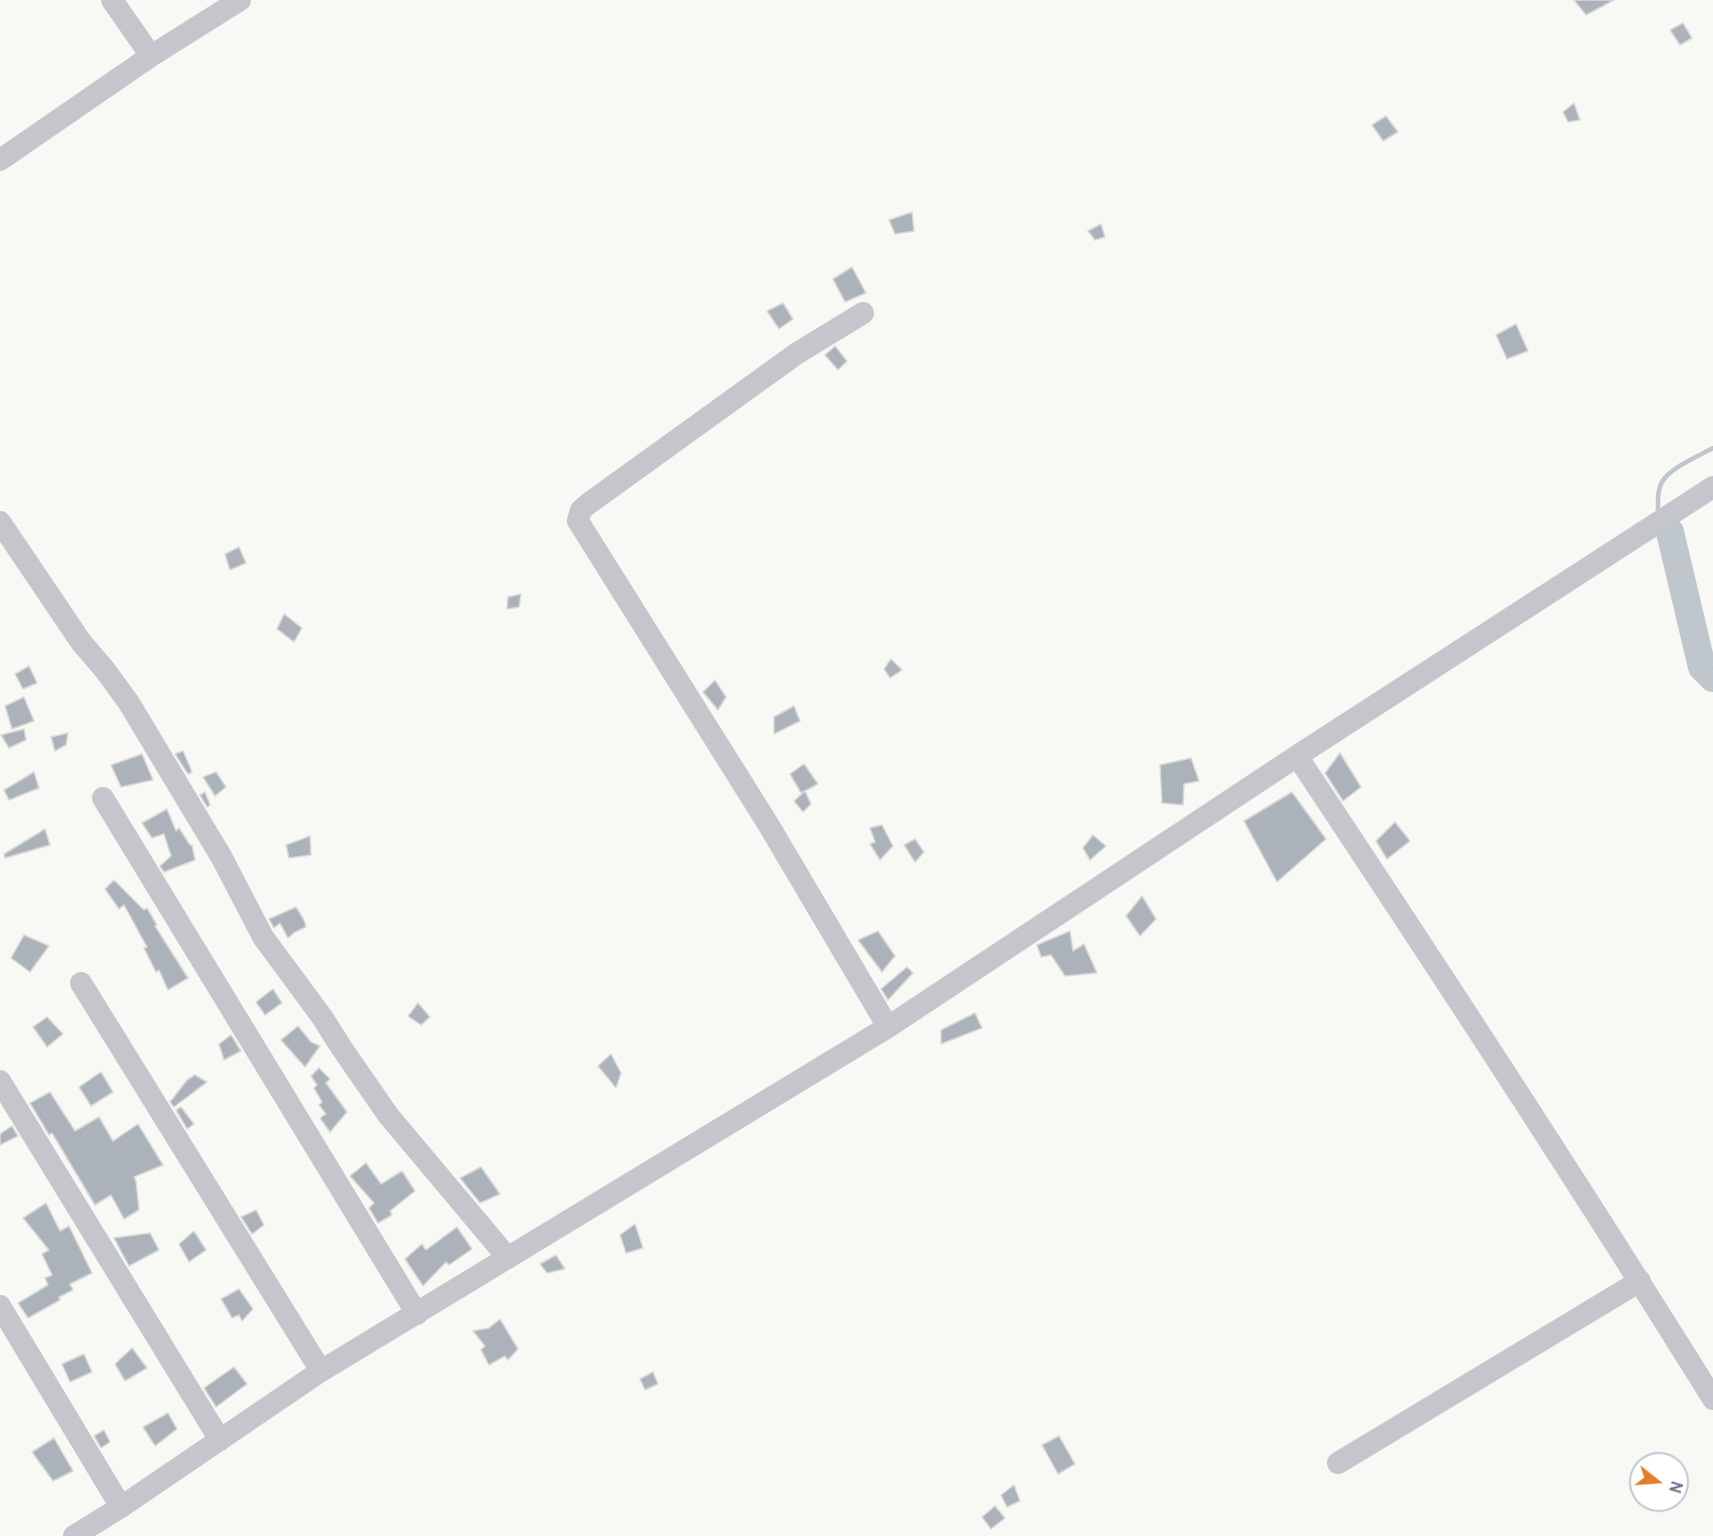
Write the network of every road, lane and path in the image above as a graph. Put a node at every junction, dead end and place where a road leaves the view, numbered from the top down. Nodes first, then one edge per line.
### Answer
1 (112, 0) edge
2 (240, 0) edge
3 (151, 56) junction
4 (0, 160) edge
5 (862, 313) dead end
6 (1713, 487) edge
7 (0, 522) edge
8 (1297, 756) junction
9 (103, 798) dead end
10 (81, 983) dead end
11 (888, 1027) junction
12 (0, 1081) edge
13 (508, 1258) junction
14 (1640, 1281) junction
15 (0, 1306) edge
16 (417, 1314) junction
17 (321, 1371) junction
18 (1713, 1399) edge
19 (220, 1440) junction
20 (1338, 1463) dead end
21 (121, 1508) junction
22 (74, 1536) edge

1 - 3 street
2 - 3 street
3 - 4 street
5 - 11 street
6 - 8 street
7 - 13 street
8 - 11 street
8 - 14 street
9 - 16 street
10 - 17 street
11 - 13 street
12 - 19 street
13 - 16 street
14 - 18 street
14 - 20 street
15 - 21 street
16 - 17 street
17 - 19 street
19 - 21 street
21 - 22 street

